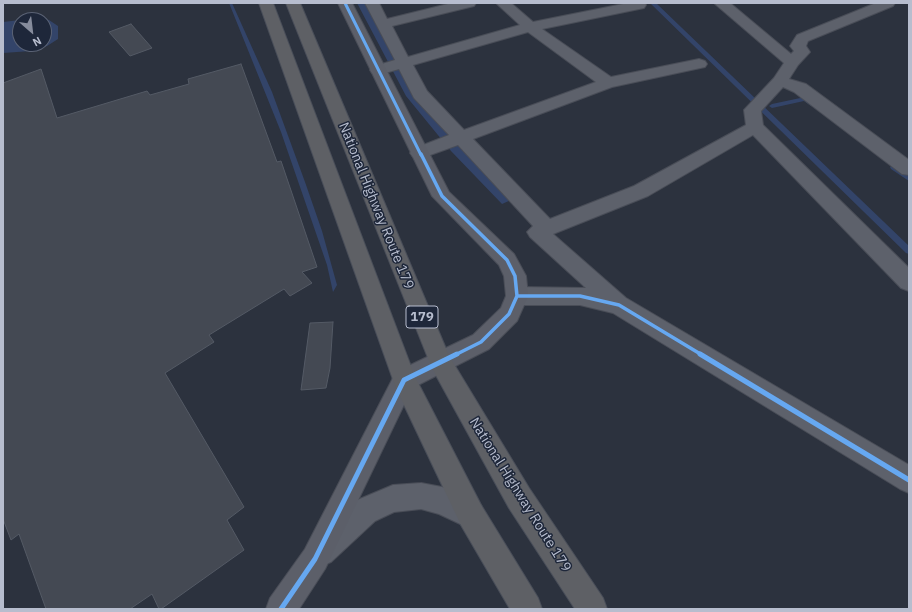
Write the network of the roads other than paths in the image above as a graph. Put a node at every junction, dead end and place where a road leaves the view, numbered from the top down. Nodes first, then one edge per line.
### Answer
1 (266, 3) edge
2 (293, 3) edge
3 (345, 3) edge
4 (372, 3) edge
5 (469, 3) edge
6 (503, 3) edge
7 (721, 3) edge
8 (888, 3) edge
9 (639, 5) dead end
10 (383, 24) junction
11 (530, 27) junction
12 (792, 62) junction
13 (403, 64) junction
14 (699, 64) dead end
15 (378, 70) junction
16 (780, 81) junction
17 (608, 83) junction
18 (755, 127) junction
19 (463, 137) junction
20 (419, 153) junction
21 (909, 169) edge
22 (547, 228) junction
23 (909, 282) edge
24 (517, 296) junction
25 (619, 305) junction
26 (440, 361) junction
27 (404, 380) junction
28 (909, 480) edge
29 (472, 515) junction
30 (314, 559) junction
31 (281, 609) edge
32 (526, 609) edge
33 (592, 609) edge

1 - 27 highway, 179
2 - 26 highway, National Highway Route 179 / 179
3 - 15 street
4 - 10 street
5 - 10 street
6 - 11 street
7 - 12 street
8 - 12 street
9 - 11 street
10 - 13 street
11 - 13 street
11 - 17 street
12 - 16 street
13 - 15 street
13 - 19 street
14 - 17 street
15 - 20 street
16 - 18 street
16 - 21 street
17 - 19 street
18 - 22 street
18 - 23 street
19 - 20 street
19 - 22 street
20 - 24 street
22 - 25 street
24 - 25 street
24 - 26 street
25 - 28 street
26 - 27 street
26 - 33 highway, National Highway Route 179 / 179
27 - 29 highway, 179
27 - 30 street
29 - 30 street
29 - 32 highway, 179
30 - 31 street

